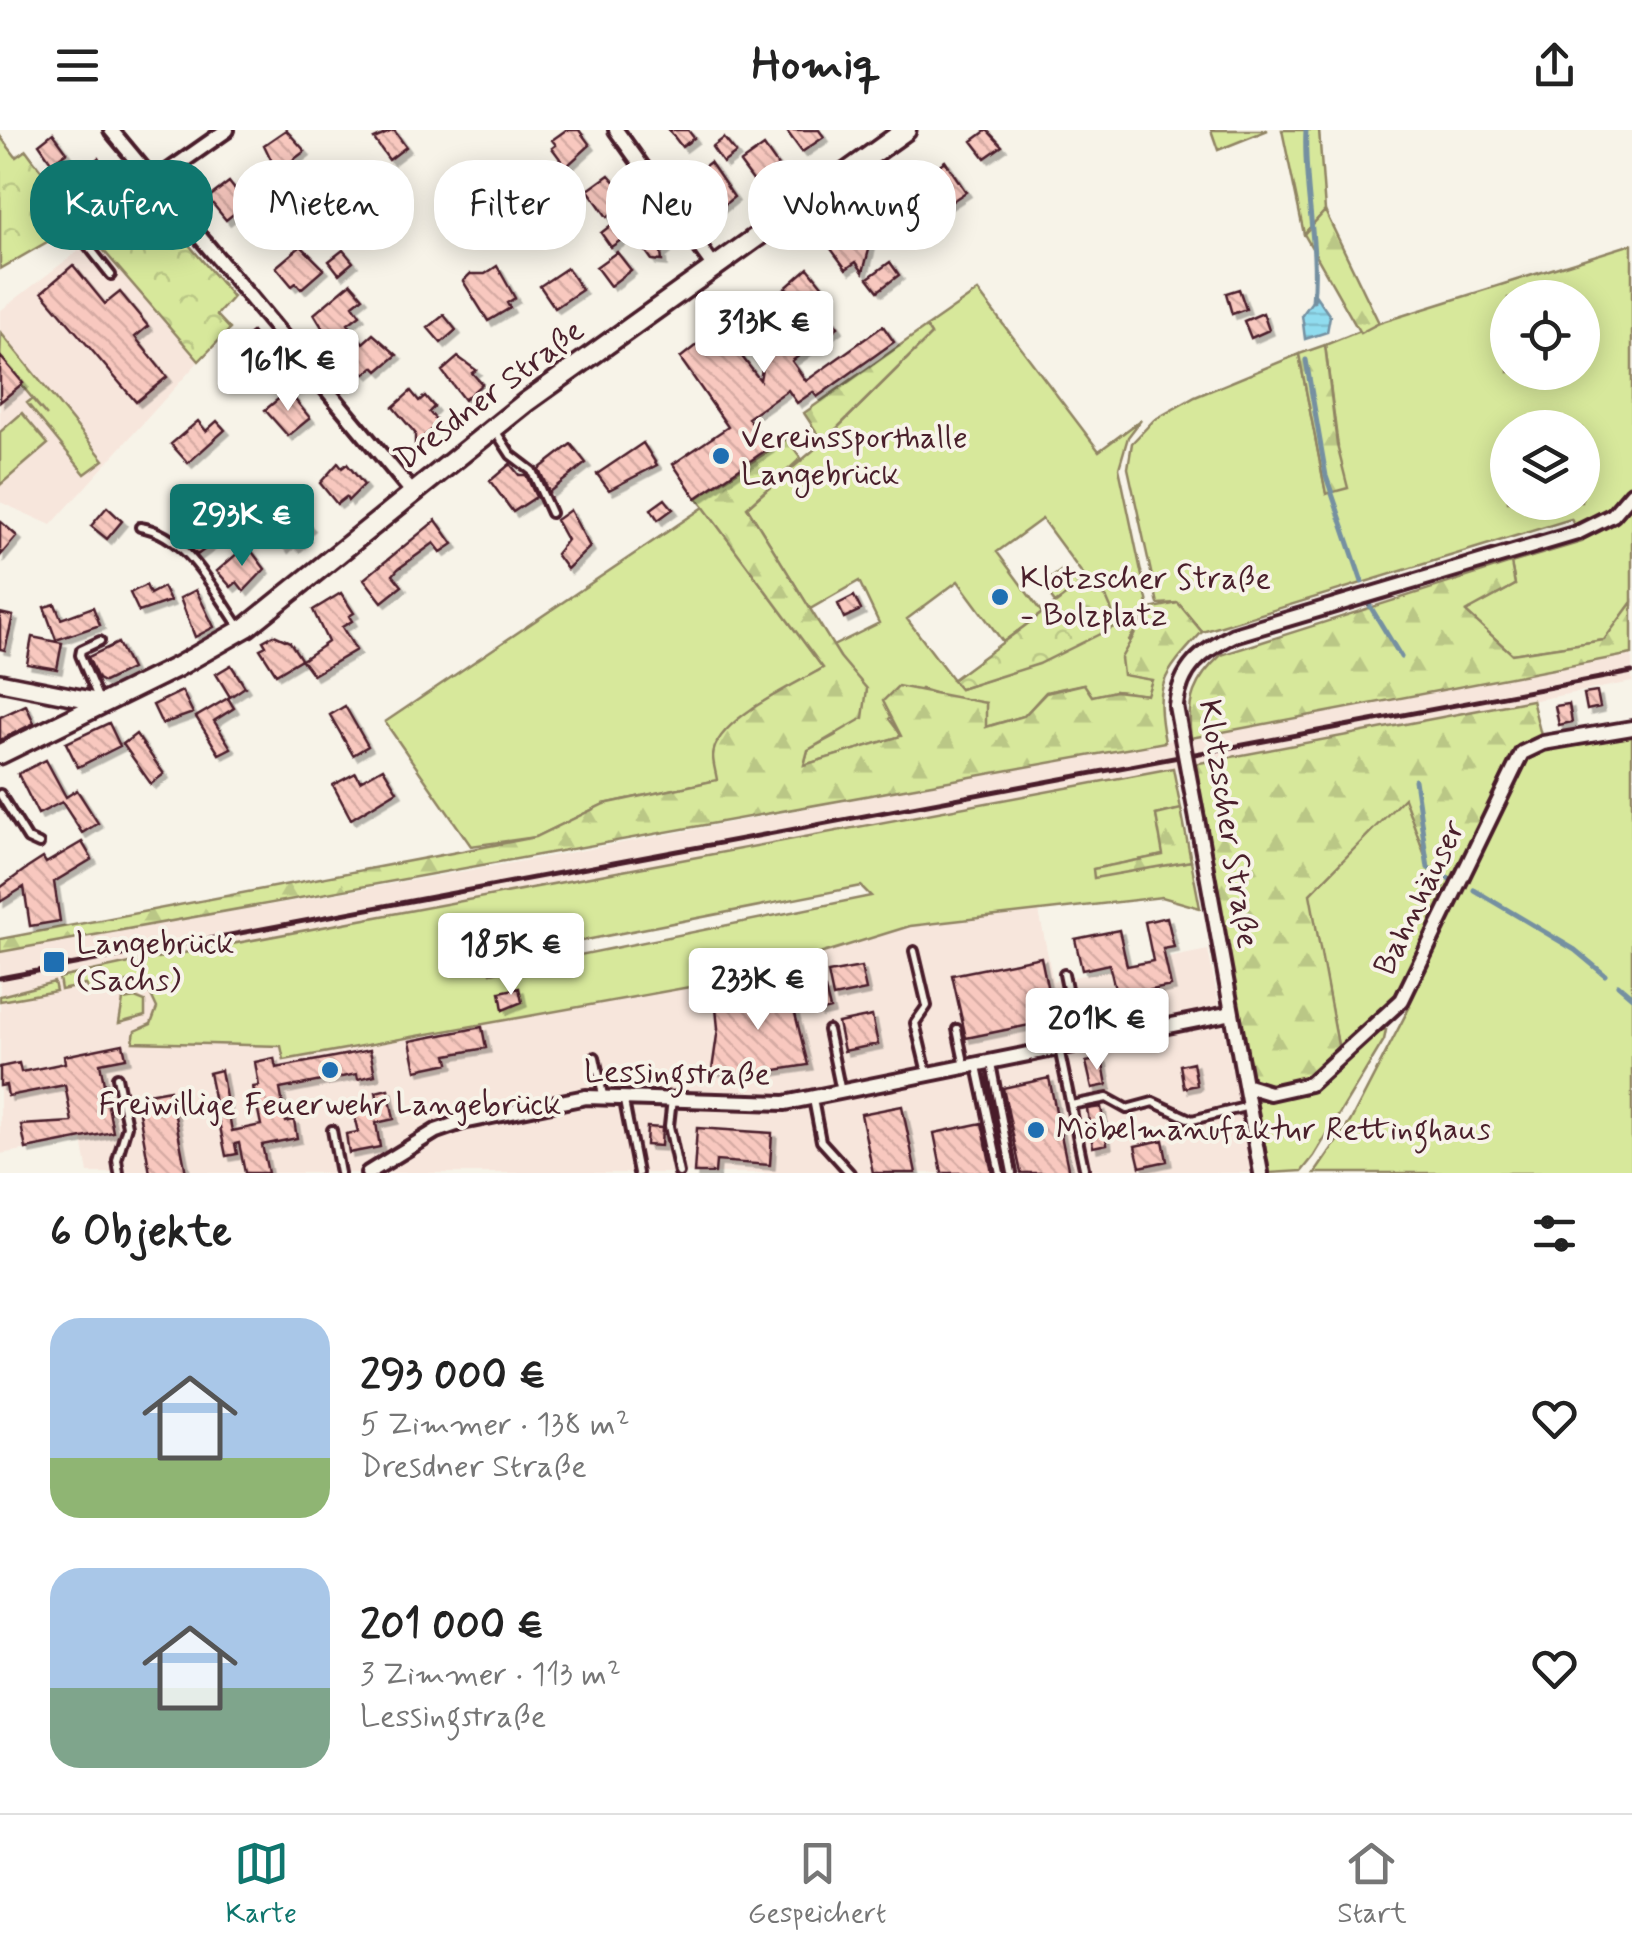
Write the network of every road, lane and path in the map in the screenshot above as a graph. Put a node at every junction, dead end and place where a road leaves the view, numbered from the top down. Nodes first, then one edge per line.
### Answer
1 (111, 130) edge
2 (227, 130) edge
3 (616, 130) edge
4 (906, 130) edge
5 (135, 160) edge
6 (184, 160) edge
7 (91, 250) edge
8 (210, 250) edge
9 (714, 266) junction
10 (110, 275) dead end
11 (493, 428) junction
12 (412, 492) junction
13 (1632, 493) edge
14 (551, 513) dead end
15 (140, 527) dead end
16 (241, 630) junction
17 (100, 640) dead end
18 (0, 682) edge
19 (103, 702) junction
20 (1632, 728) edge
21 (0, 754) edge
22 (0, 794) edge
23 (39, 844) dead end
24 (914, 951) dead end
25 (1064, 974) dead end
26 (1232, 1013) junction
27 (957, 1029) dead end
28 (828, 1030) dead end
29 (1079, 1044) junction
30 (1059, 1048) junction
31 (594, 1057) dead end
32 (977, 1064) junction
33 (927, 1074) junction
34 (117, 1077) dead end
35 (1247, 1086) junction
36 (842, 1092) junction
37 (622, 1095) junction
38 (603, 1096) junction
39 (672, 1098) junction
40 (812, 1098) junction
41 (1071, 1105) junction
42 (1250, 1105) junction
43 (332, 1130) dead end
44 (1084, 1168) dead end
45 (119, 1173) edge
46 (340, 1173) edge
47 (368, 1173) edge
48 (638, 1173) edge
49 (678, 1173) edge
50 (850, 1173) edge
51 (1000, 1173) edge
52 (1012, 1173) edge
53 (1261, 1173) edge

1 - 5 street
2 - 6 street
3 - 9 street
4 - 9 main road, Dresdner Straße
7 - 10 lane
8 - 12 street
9 - 11 main road, Dresdner Straße
11 - 12 main road, Dresdner Straße
11 - 14 lane
12 - 16 main road, Dresdner Straße
13 - 26 street, Klotzscher Straße, bridge
15 - 16 lane
16 - 19 main road, Dresdner Straße
17 - 19 lane
18 - 19 street
19 - 21 main road, Dresdner Straße
20 - 35 street, Bahnhäuser
22 - 23 lane
24 - 33 lane
25 - 29 lane
26 - 29 street, Lessingstraße
26 - 35 street, Klotzscher Straße
27 - 32 lane
28 - 36 lane
29 - 30 street, Lessingstraße
30 - 32 street, Lessingstraße
30 - 41 lane
31 - 38 lane
32 - 33 street, Lessingstraße
32 - 51 lane
32 - 52 lane
33 - 36 street, Lessingstraße
34 - 45 lane
35 - 42 street, Klotzscher Straße
36 - 40 street, Lessingstraße
37 - 38 street, Lessingstraße
37 - 39 street, Lessingstraße
37 - 48 lane
38 - 47 street, Lessingstraße
39 - 40 street, Lessingstraße
39 - 49 lane
40 - 50 lane
41 - 42 lane
41 - 44 lane
42 - 53 street, Klotzscher Straße
43 - 46 lane

